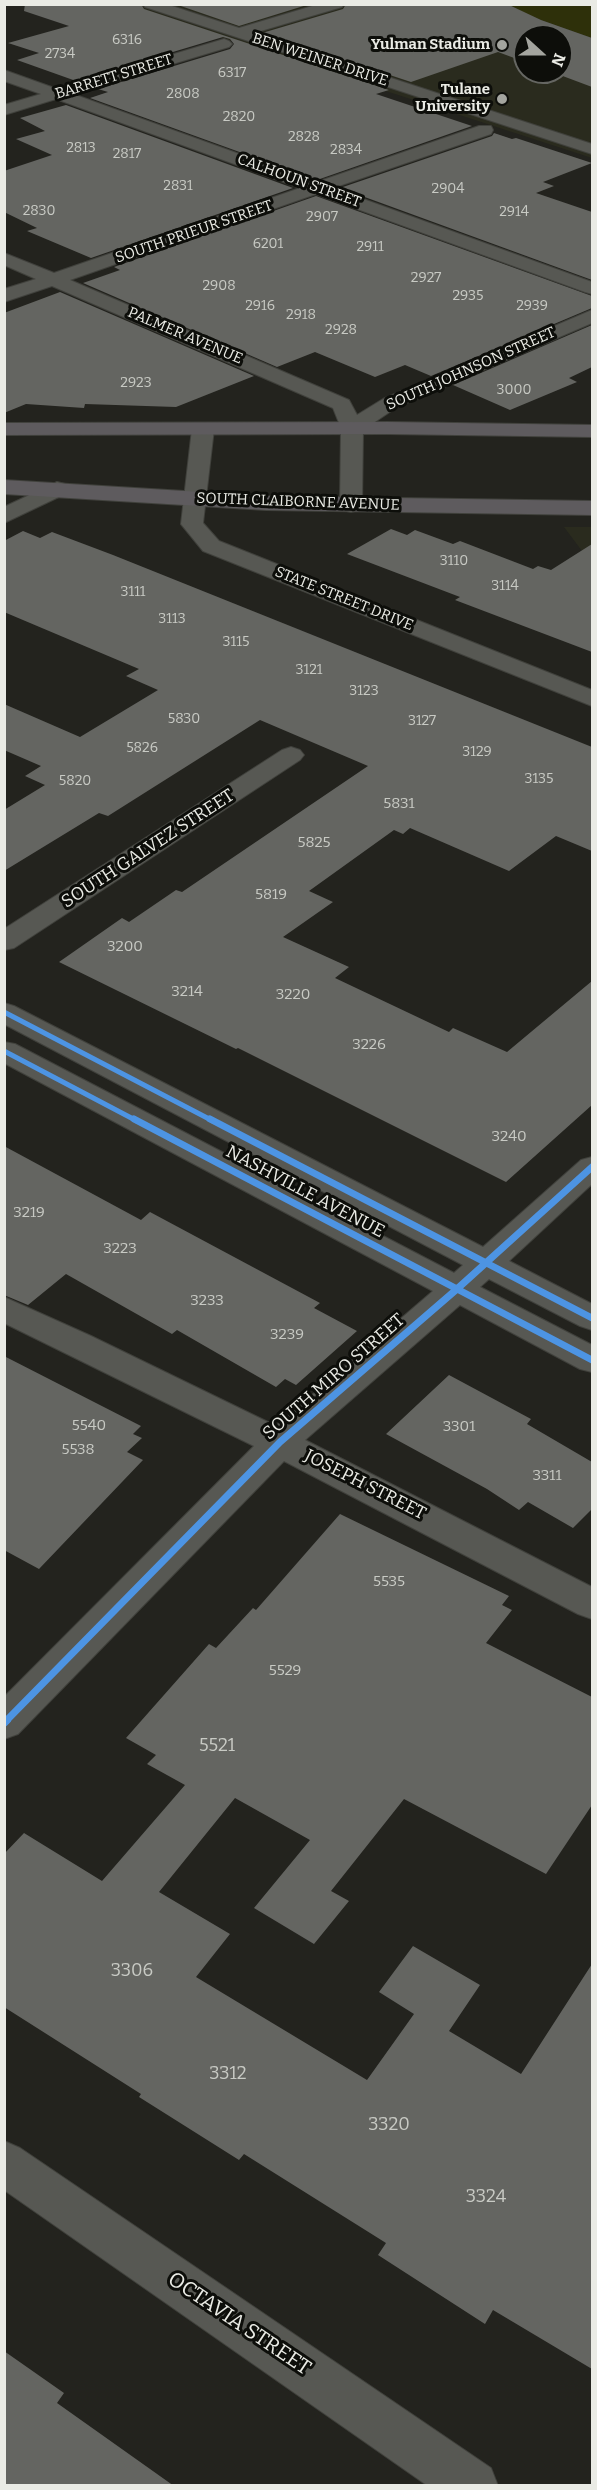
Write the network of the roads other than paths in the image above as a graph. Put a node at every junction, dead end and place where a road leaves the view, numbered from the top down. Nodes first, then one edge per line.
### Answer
1 (150, 4) edge
2 (337, 4) edge
3 (238, 33) junction
4 (224, 44) dead end
5 (4, 75) edge
6 (58, 94) junction
7 (4, 110) edge
8 (485, 130) dead end
9 (592, 149) edge
10 (320, 189) junction
11 (4, 258) edge
12 (54, 279) junction
13 (592, 288) edge
14 (4, 296) edge
15 (592, 316) edge
16 (352, 428) junction
17 (4, 429) edge
18 (203, 429) junction
19 (592, 431) edge
20 (4, 487) edge
21 (57, 489) junction
22 (194, 500) junction
23 (351, 505) junction
24 (592, 508) edge
25 (4, 516) edge
26 (592, 699) edge
27 (291, 755) dead end
28 (4, 942) edge
29 (4, 1012) edge
30 (4, 1051) edge
31 (592, 1167) edge
32 (486, 1264) junction
33 (458, 1289) junction
34 (4, 1309) edge
35 (592, 1318) edge
36 (592, 1360) edge
37 (280, 1442) junction
38 (592, 1604) edge
39 (4, 1723) edge
40 (4, 2163) edge
41 (473, 2486) edge

1 - 3 street, BEN WEINER DRIVE
2 - 3 street
3 - 9 street, BEN WEINER DRIVE
4 - 6 street, BARRETT STREET
5 - 6 street, CALHOUN STREET
6 - 7 street, BARRETT STREET
6 - 10 street, CALHOUN STREET
8 - 10 street, SOUTH PRIEUR STREET
10 - 12 street, SOUTH PRIEUR STREET
10 - 13 street, CALHOUN STREET
11 - 12 street, PALMER AVENUE
12 - 14 street, SOUTH PRIEUR STREET
12 - 16 street, PALMER AVENUE
15 - 16 street, SOUTH JOHNSON STREET
16 - 18 main road
16 - 19 main road
16 - 23 street
17 - 18 main road
18 - 22 street, STATE STREET DRIVE
20 - 21 main road, SOUTH CLAIBORNE AVENUE
21 - 22 main road, SOUTH CLAIBORNE AVENUE
21 - 25 street
22 - 23 main road, SOUTH CLAIBORNE AVENUE
22 - 26 street, STATE STREET DRIVE
23 - 24 main road, SOUTH CLAIBORNE AVENUE
27 - 28 street, SOUTH GALVEZ STREET
29 - 32 street, NASHVILLE AVENUE
30 - 33 street, NASHVILLE AVENUE
31 - 32 street, SOUTH MIRO STREET
32 - 33 street, SOUTH MIRO STREET
32 - 35 street, NASHVILLE AVENUE
33 - 36 street, NASHVILLE AVENUE
33 - 37 street, SOUTH MIRO STREET
34 - 37 street, JOSEPH STREET
37 - 38 street, JOSEPH STREET
37 - 39 street, SOUTH MIRO STREET
40 - 41 street, OCTAVIA STREET

